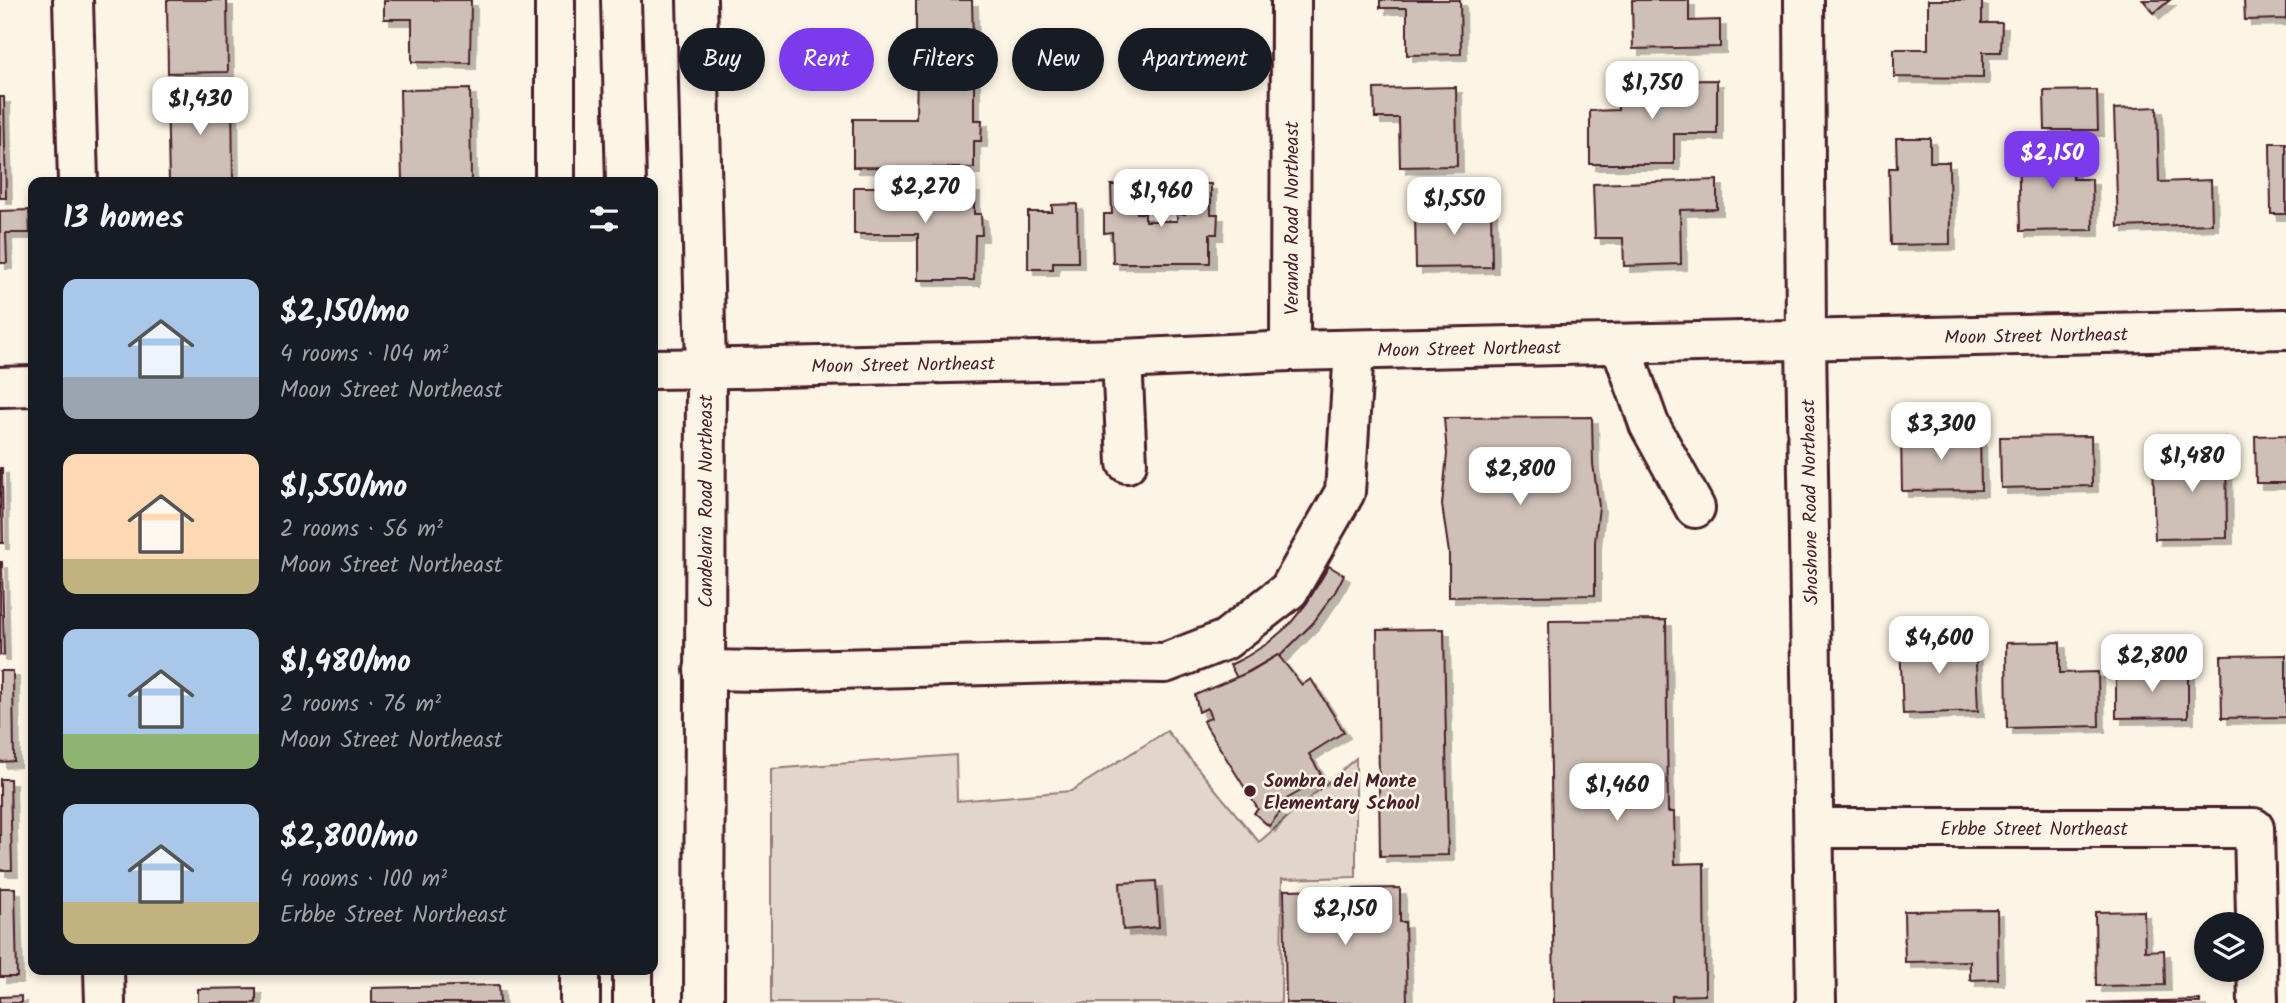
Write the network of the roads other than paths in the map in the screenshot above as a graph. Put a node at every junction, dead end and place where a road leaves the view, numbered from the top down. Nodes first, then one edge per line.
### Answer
1 (73, 0) edge
2 (555, 0) edge
3 (621, 0) edge
4 (697, 0) edge
5 (1291, 0) edge
6 (1804, 0) edge
7 (78, 177) edge
8 (555, 177) edge
9 (626, 177) edge
10 (2286, 329) edge
11 (1806, 340) junction
12 (1620, 345) junction
13 (1354, 350) junction
14 (1290, 351) junction
15 (1122, 359) junction
16 (706, 368) junction
17 (658, 369) edge
18 (28, 386) edge
19 (0, 387) edge
20 (1126, 463) dead end
21 (1695, 508) dead end
22 (704, 670) junction
23 (1815, 828) junction
24 (104, 975) edge
25 (580, 975) edge
26 (633, 975) edge
27 (105, 1003) edge
28 (580, 1003) edge
29 (633, 1003) edge
30 (704, 1003) edge
31 (1816, 1003) edge
32 (2258, 1003) edge

1 - 7 street
2 - 8 street
3 - 9 street
4 - 16 street, Candelaria Road Northeast
5 - 14 street, Veranda Road Northeast
6 - 11 street, Shoshone Road Northeast
10 - 11 street, Moon Street Northeast
11 - 12 street, Moon Street Northeast
11 - 23 street, Shoshone Road Northeast
12 - 13 street, Moon Street Northeast
12 - 21 street
13 - 14 street, Moon Street Northeast
13 - 22 street
14 - 15 street, Moon Street Northeast
15 - 16 street, Moon Street Northeast
15 - 20 street
16 - 17 street, Moon Street Northeast
16 - 22 street, Candelaria Road Northeast
18 - 19 street
22 - 30 street, Candelaria Road Northeast
23 - 31 street, Shoshone Road Northeast
23 - 32 street, Erbbe Street Northeast
24 - 27 street
25 - 28 street
26 - 29 street

